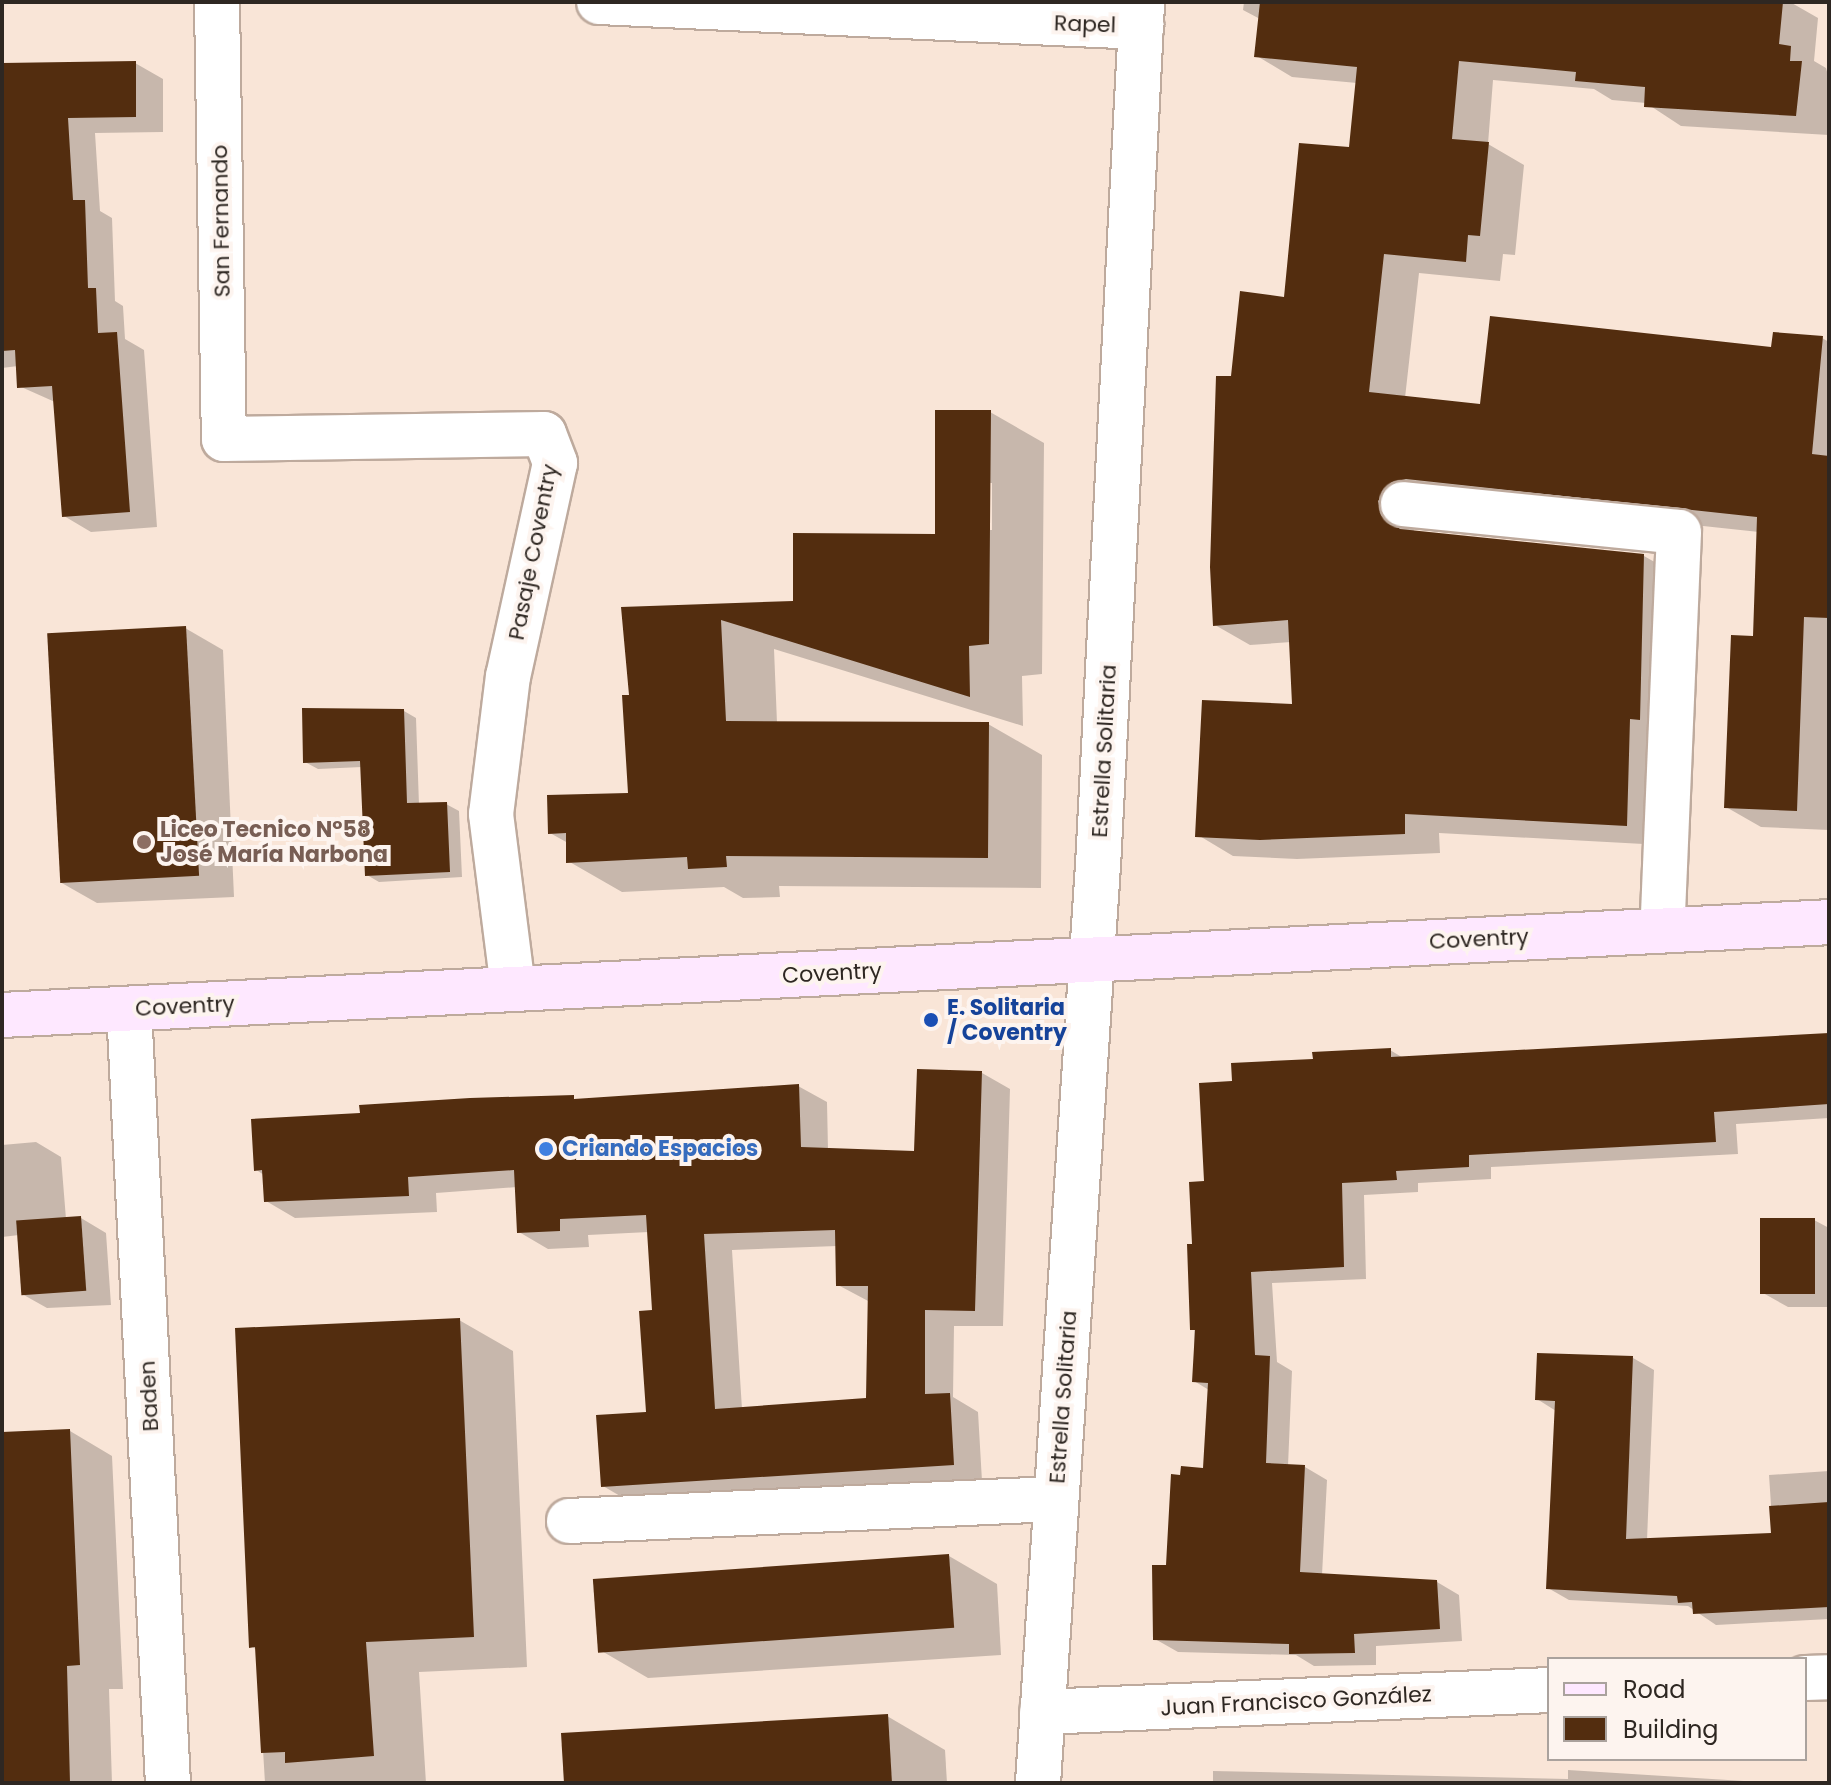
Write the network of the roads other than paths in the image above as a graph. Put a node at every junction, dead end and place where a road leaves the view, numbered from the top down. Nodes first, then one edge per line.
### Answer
1 (217, 2) edge
2 (599, 2) edge
3 (1141, 14) edge
4 (224, 439) joint
5 (1403, 504) dead end
6 (1829, 922) edge
7 (1662, 930) junction
8 (1091, 961) junction
9 (513, 989) junction
10 (129, 1009) junction
11 (2, 1015) edge
12 (1056, 1499) junction
13 (569, 1521) dead end
14 (1829, 1677) edge
15 (1807, 1678) edge
16 (1547, 1690) edge
17 (1042, 1712) junction
18 (168, 1783) edge
19 (1038, 1783) edge

1 - 4 street, San Fernando
2 - 3 street, Rapel
3 - 8 street, Estrella Solitaria
4 - 9 street, Pasaje Coventry
5 - 7 street
6 - 7 street, Coventry
7 - 8 street, Coventry
8 - 9 street, Coventry
8 - 12 street, Estrella Solitaria
9 - 10 street, Coventry
10 - 11 street, Coventry
10 - 18 street, Baden
12 - 13 street, Estrella Solitaria
12 - 17 street, Estrella Solitaria
14 - 15 street
16 - 17 street, Juan Francisco González
17 - 19 street, Estrella Solitaria

